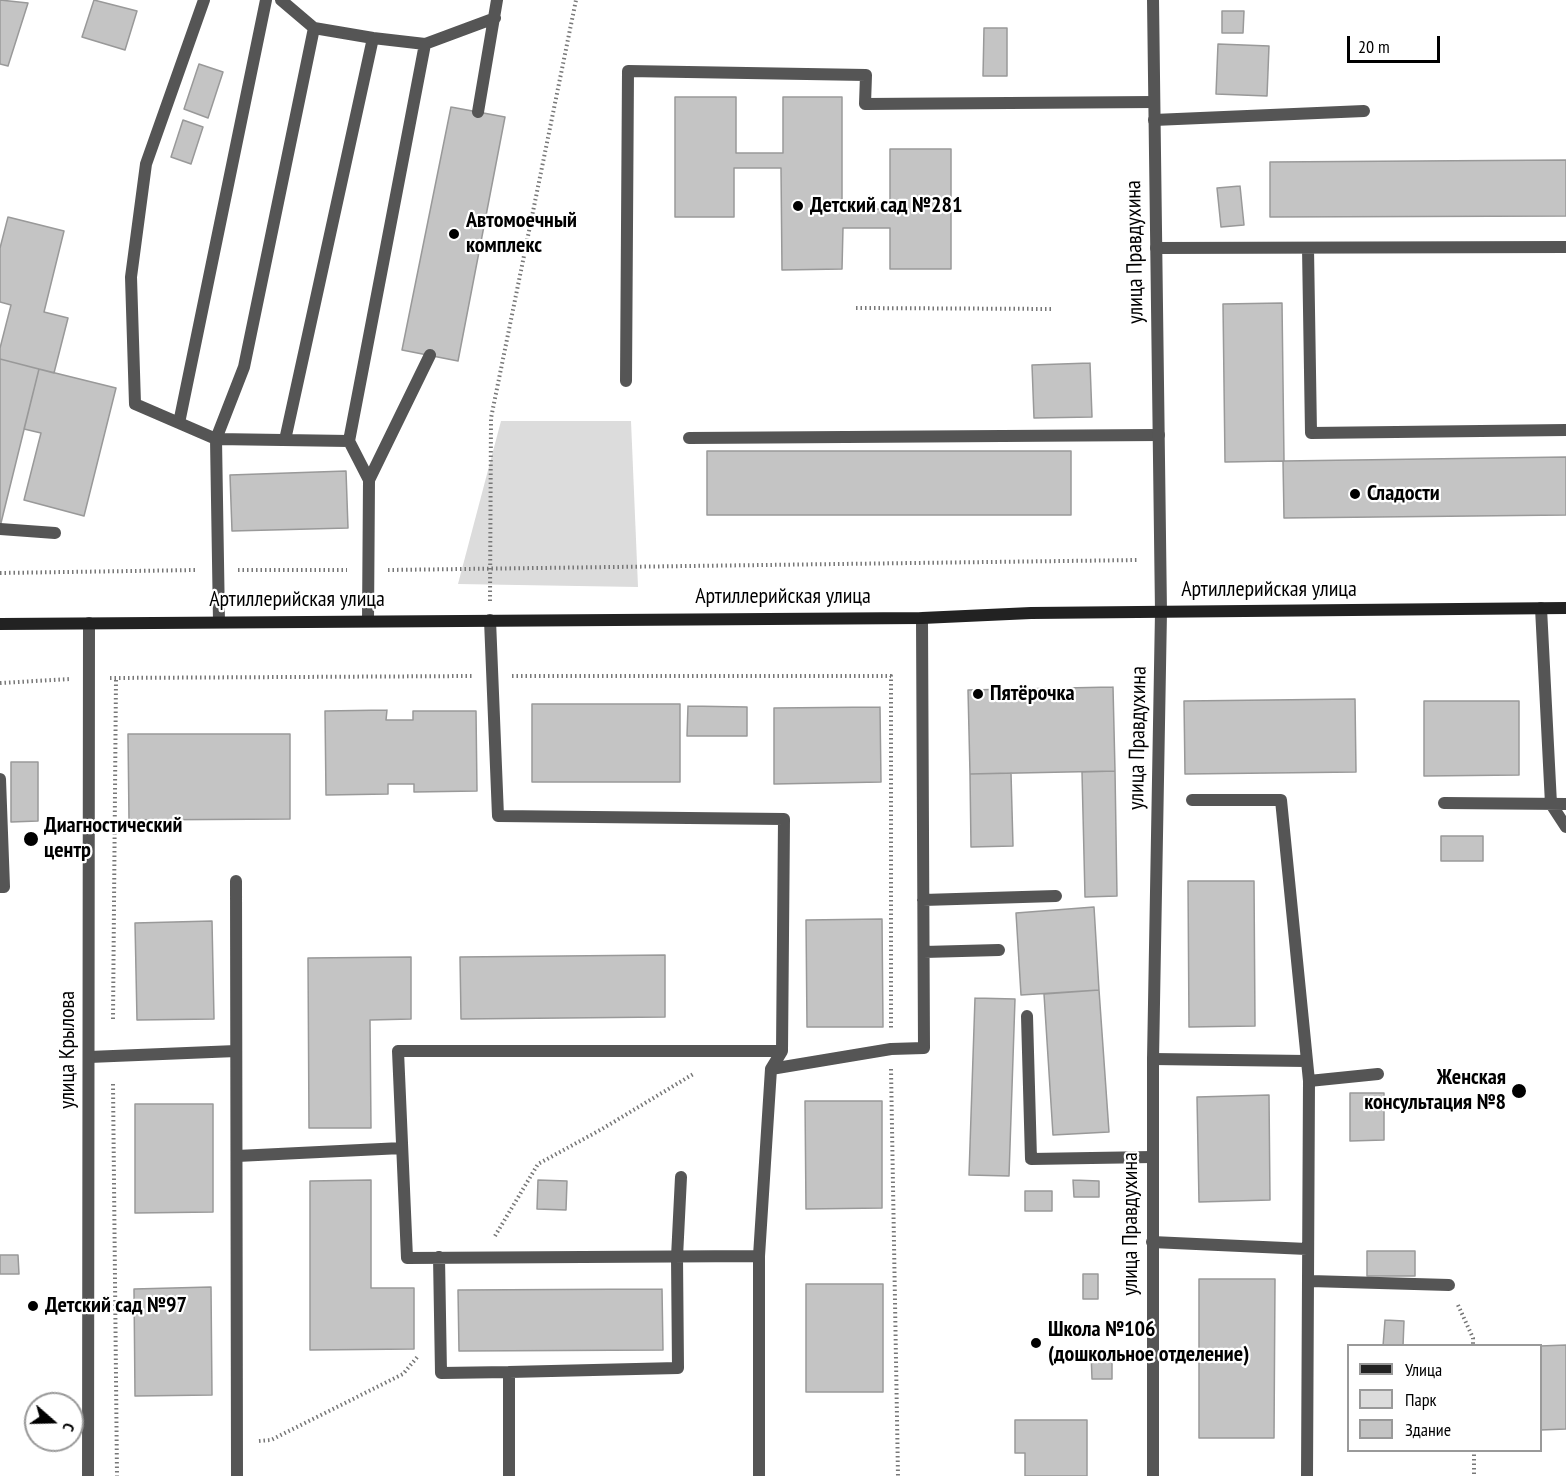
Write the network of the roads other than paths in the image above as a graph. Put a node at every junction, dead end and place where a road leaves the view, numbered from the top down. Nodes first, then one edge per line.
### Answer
1 (204, 0) edge
2 (266, 0) edge
3 (281, 0) edge
4 (497, 0) edge
5 (1153, 0) edge
6 (495, 18) junction
7 (314, 28) junction
8 (373, 38) junction
9 (425, 44) junction
10 (1154, 102) junction
11 (1364, 111) dead end
12 (478, 112) dead end
13 (1154, 120) junction
14 (1566, 247) edge
15 (1308, 248) junction
16 (1156, 249) junction
17 (430, 355) dead end
18 (626, 381) dead end
19 (178, 423) junction
20 (1566, 430) edge
21 (1159, 435) junction
22 (688, 438) dead end
23 (216, 439) junction
24 (285, 441) junction
25 (349, 441) junction
26 (369, 480) junction
27 (0, 529) edge
28 (55, 533) dead end
29 (1541, 608) junction
30 (1566, 608) edge
31 (1161, 612) junction
32 (922, 618) junction
33 (489, 620) junction
34 (368, 621) junction
35 (219, 622) junction
36 (89, 623) junction
37 (0, 624) edge
38 (0, 779) edge
39 (1192, 800) dead end
40 (1444, 803) dead end
41 (1551, 804) junction
42 (1566, 804) edge
43 (1566, 827) edge
44 (236, 881) dead end
45 (0, 887) edge
46 (1056, 896) dead end
47 (923, 900) junction
48 (999, 950) dead end
49 (924, 952) junction
50 (1027, 1016) dead end
51 (236, 1051) junction
52 (782, 1051) junction
53 (89, 1057) junction
54 (1153, 1059) junction
55 (1306, 1061) junction
56 (771, 1069) junction
57 (1378, 1074) dead end
58 (1309, 1081) junction
59 (402, 1148) junction
60 (237, 1156) junction
61 (1152, 1157) junction
62 (681, 1177) dead end
63 (1152, 1242) junction
64 (1307, 1250) junction
65 (759, 1256) junction
66 (439, 1257) junction
67 (677, 1257) junction
68 (1310, 1281) junction
69 (1449, 1285) road end
70 (509, 1372) junction
71 (88, 1476) edge
72 (237, 1476) edge
73 (509, 1476) edge
74 (759, 1476) edge
75 (1153, 1476) edge
76 (1306, 1476) edge

1 - 19 street
2 - 19 street
3 - 7 street
4 - 6 street
5 - 10 street, улица Правдухина
6 - 9 street
6 - 12 street
7 - 8 street
7 - 23 street
8 - 9 street
8 - 24 street
9 - 25 street
10 - 13 street, улица Правдухина
10 - 18 street
11 - 13 street
13 - 16 street, улица Правдухина
14 - 15 street
15 - 16 street
15 - 20 street
16 - 21 street, улица Правдухина
17 - 26 street
19 - 23 street
21 - 22 street
21 - 31 street, улица Правдухина
23 - 24 street
23 - 35 street
24 - 25 street
25 - 26 street
26 - 34 street
27 - 28 street
29 - 30 street, Артиллерийская улица
29 - 31 street, Артиллерийская улица
29 - 41 street
31 - 32 street, Артиллерийская улица
31 - 54 street, улица Правдухина
32 - 33 street, Артиллерийская улица
32 - 47 street
33 - 34 street, Артиллерийская улица
33 - 52 street
34 - 35 street, Артиллерийская улица
35 - 36 street, Артиллерийская улица
36 - 37 street, Артиллерийская улица
36 - 53 street, улица Крылова
38 - 45 street
39 - 55 street
40 - 41 street
41 - 42 street
41 - 43 street
44 - 51 street
46 - 47 street
47 - 49 street
48 - 49 street
49 - 56 street
50 - 61 street
51 - 53 street
51 - 60 street
52 - 56 street
52 - 59 street
53 - 71 street, улица Крылова
54 - 55 street
54 - 61 street, улица Правдухина
55 - 58 street
56 - 65 street
57 - 58 street
58 - 64 street
59 - 60 street
59 - 66 street
60 - 72 street
61 - 63 street, улица Правдухина
62 - 67 street
63 - 64 street
63 - 75 street, улица Правдухина
64 - 68 street
65 - 67 street
65 - 74 street
66 - 67 street
66 - 70 street
67 - 70 street
68 - 69 street
68 - 76 street
70 - 73 street

